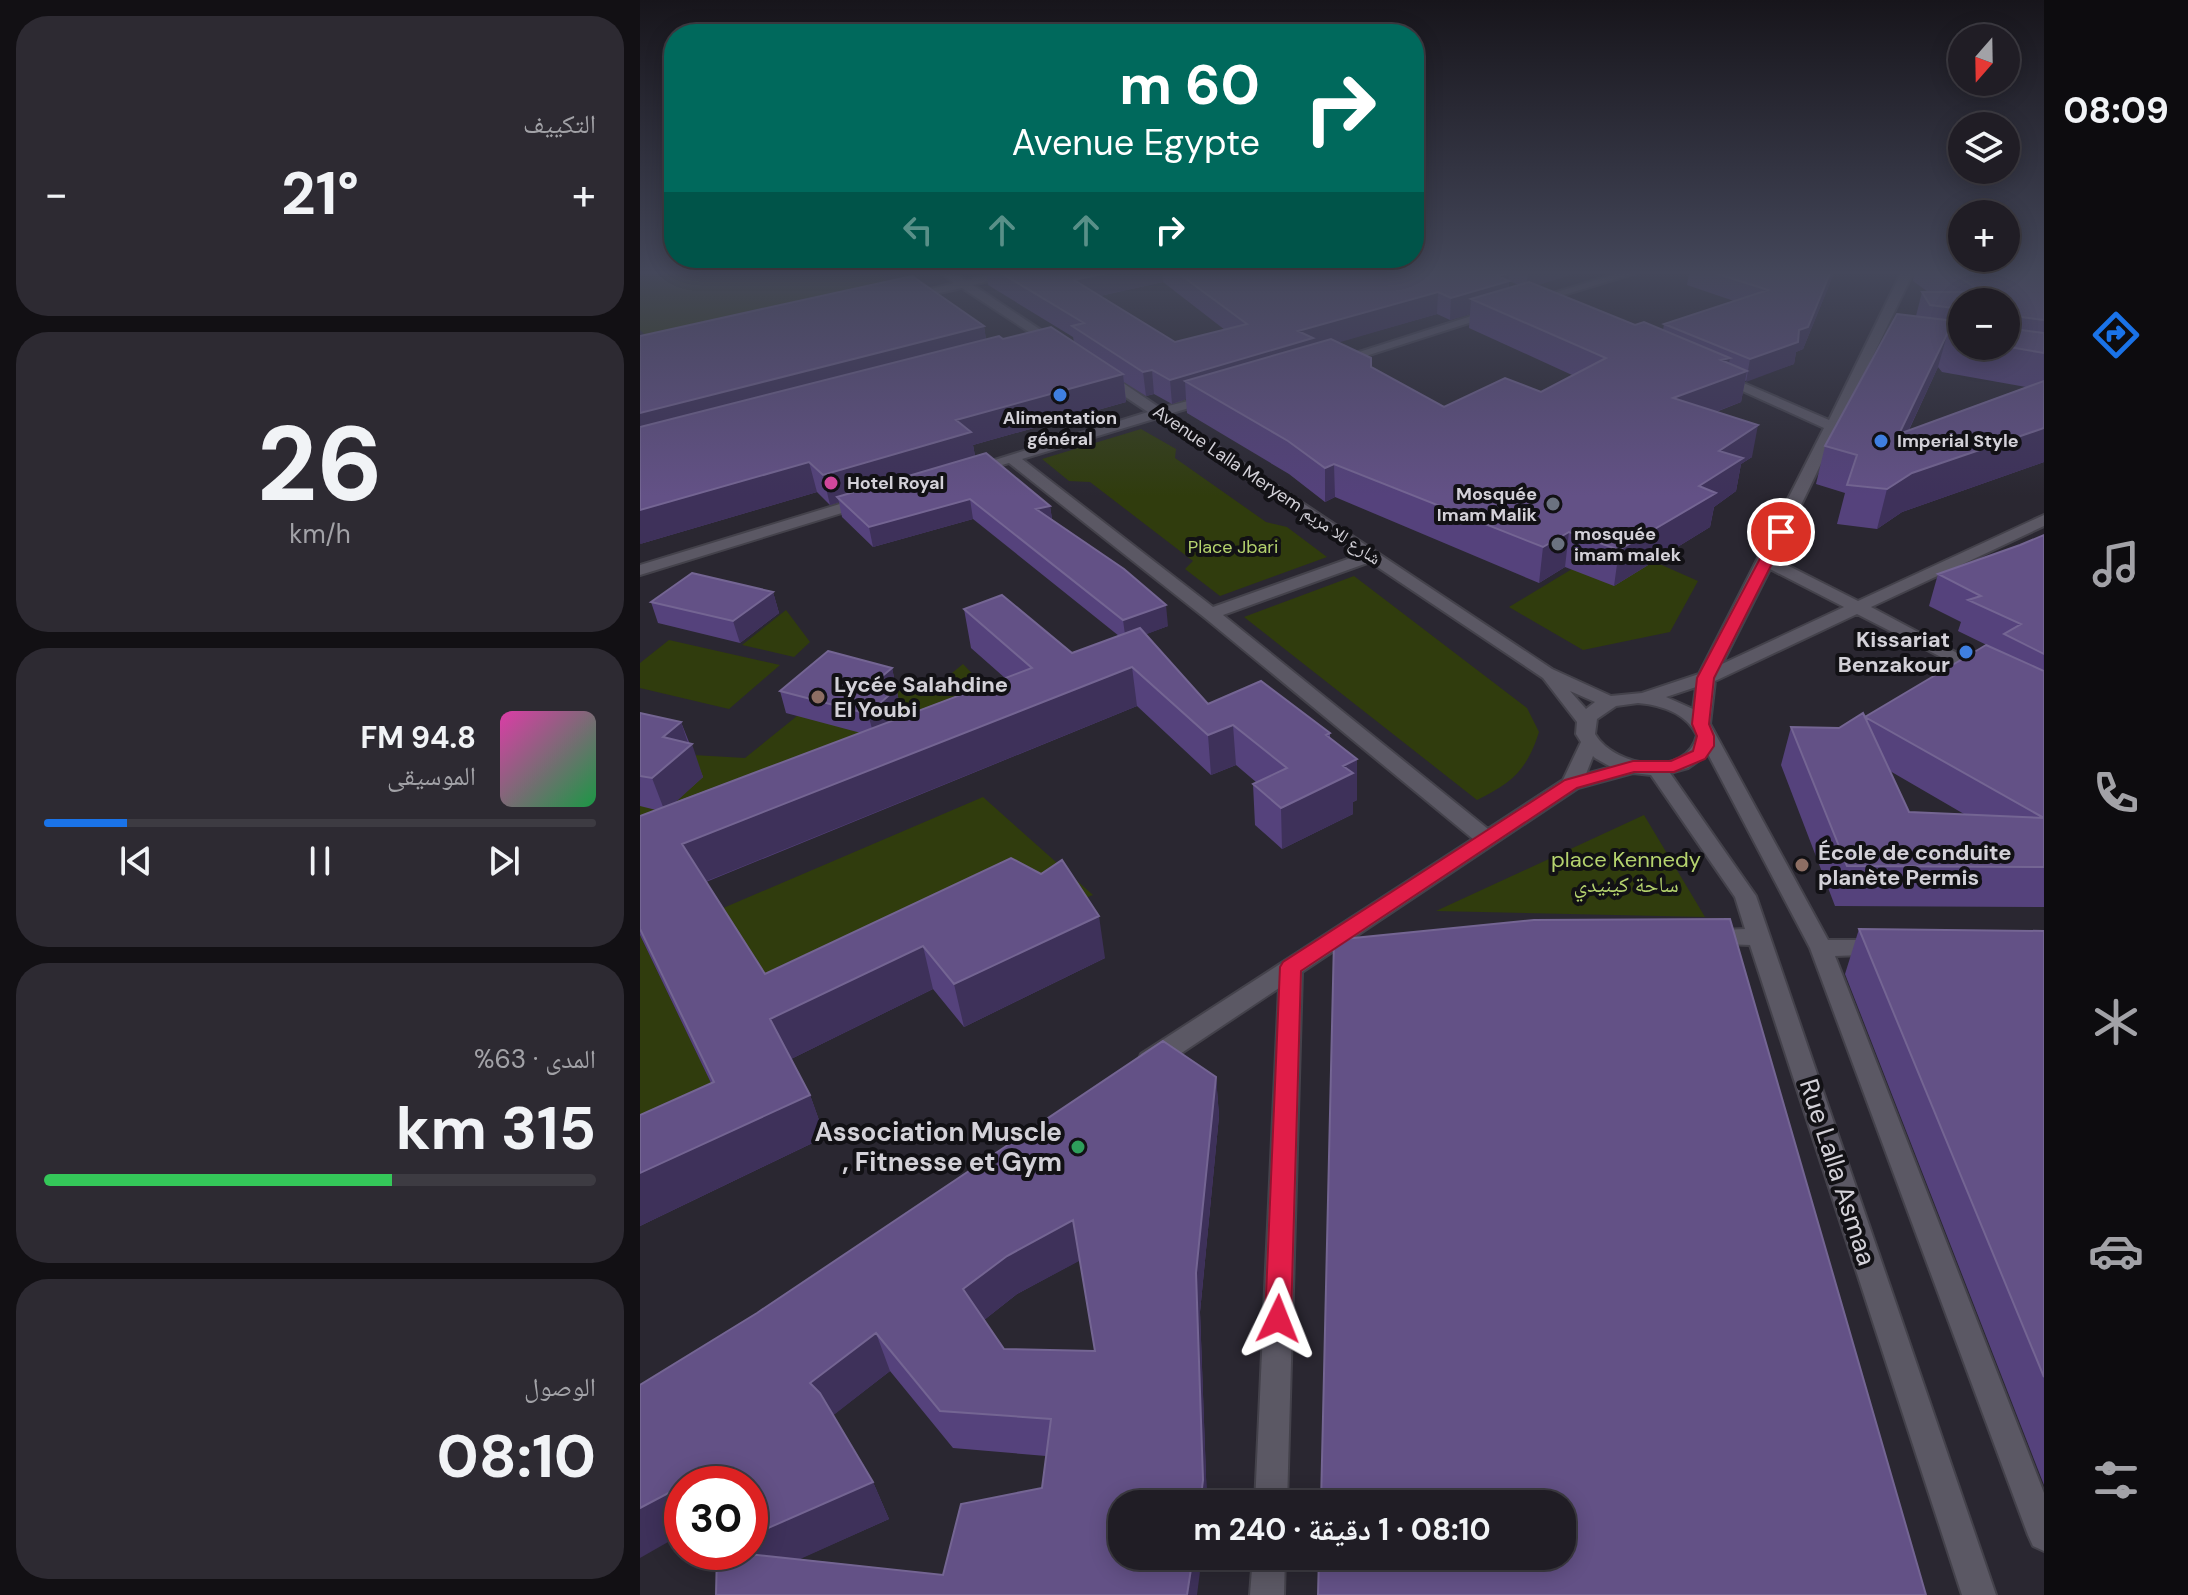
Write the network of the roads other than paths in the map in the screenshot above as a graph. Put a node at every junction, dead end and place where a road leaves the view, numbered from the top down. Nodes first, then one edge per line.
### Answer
1 (1381, 347) edge
2 (1879, 347) edge
3 (1325, 364) edge
4 (1093, 369) edge
5 (1713, 376) edge
6 (1220, 395) edge
7 (1159, 412) junction
8 (1831, 426) junction
9 (1011, 457) junction
10 (952, 475) edge
11 (877, 498) edge
12 (2044, 520) edge
13 (1371, 556) junction
14 (1767, 561) junction
15 (640, 570) edge
16 (1857, 607) junction
17 (1211, 614) junction
18 (1546, 673) junction
19 (1706, 678) junction
20 (2004, 682) edge
21 (1643, 698) junction
22 (1609, 702) junction
23 (1586, 721) junction
24 (1703, 730) junction
25 (1590, 743) junction
26 (1645, 768) junction
27 (1571, 784) junction
28 (1487, 839) junction
29 (1681, 937) edge
30 (1759, 937) junction
31 (1336, 938) junction
32 (1383, 938) edge
33 (1821, 948) junction
34 (1900, 948) edge
35 (1291, 967) junction
36 (1131, 1073) edge
37 (1272, 1490) edge
38 (2044, 1535) edge
39 (1268, 1570) edge
40 (1267, 1595) edge
41 (1979, 1595) edge

1 - 3 street
2 - 8 street
4 - 7 street, Avenue Lalla Meryem شارع للا مريم
5 - 8 street
6 - 7 street
7 - 9 street
7 - 13 street, Avenue Lalla Meryem شارع للا مريم
8 - 14 street
9 - 10 street
9 - 17 street
11 - 15 street
12 - 16 street
13 - 17 street
13 - 18 street, Avenue Lalla Meryem شارع للا مريم
14 - 16 street
14 - 19 street
16 - 19 street
16 - 20 street
17 - 28 street
18 - 22 street, Avenue Lalla Meryem شارع للا مريم
18 - 23 street, Avenue Lalla Meryem شارع للا مريم
19 - 21 street
19 - 24 street
21 - 22 street
21 - 24 street
22 - 23 street
23 - 25 street
24 - 26 street
24 - 33 street
25 - 26 street
25 - 27 street
26 - 27 street
26 - 30 street, Rue Lalla Asmaa
27 - 28 street
28 - 31 street
29 - 30 street
30 - 41 street, Rue Lalla Asmaa
31 - 32 street
31 - 35 street
33 - 34 street
33 - 38 street
35 - 36 street
35 - 37 street
39 - 40 street

